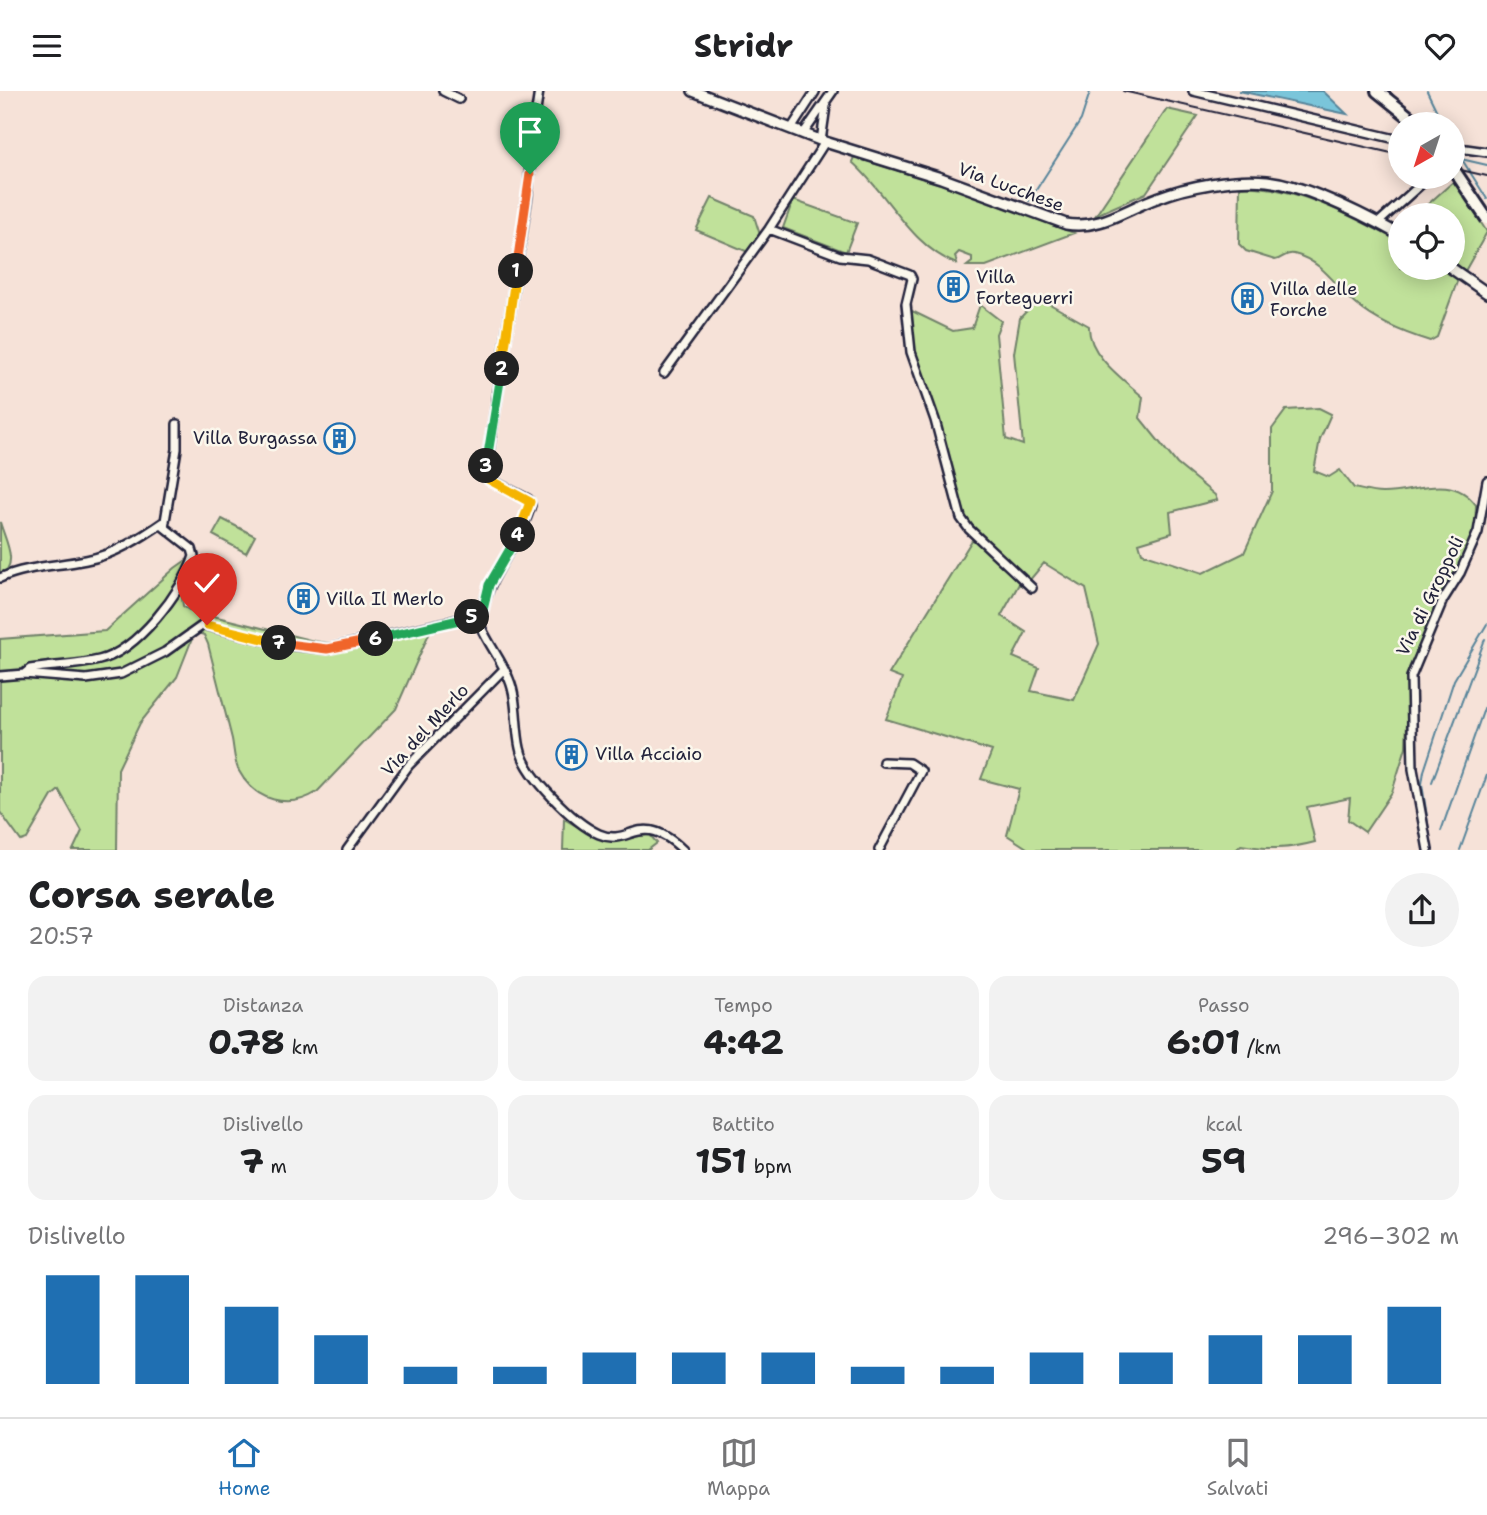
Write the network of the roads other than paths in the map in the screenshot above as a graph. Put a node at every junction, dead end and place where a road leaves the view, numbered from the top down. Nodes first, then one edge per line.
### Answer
1 (443, 91) edge
2 (539, 91) edge
3 (694, 91) edge
4 (833, 91) edge
5 (1193, 91) edge
6 (1377, 91) edge
7 (815, 92) edge
8 (718, 95) edge
9 (459, 99) dead end
10 (827, 102) junction
11 (1403, 112) edge
12 (791, 129) junction
13 (803, 134) junction
14 (1388, 137) edge
15 (823, 142) junction
16 (1465, 149) edge
17 (1487, 152) edge
18 (1465, 186) edge
19 (1416, 189) edge
20 (1487, 219) edge
21 (1378, 223) junction
22 (1388, 228) edge
23 (769, 229) junction
24 (1465, 278) edge
25 (1487, 293) edge
26 (664, 373) dead end
27 (177, 424) dead end
28 (1487, 481) edge
29 (165, 521) junction
30 (0, 578) edge
31 (1032, 588) dead end
32 (482, 614) junction
33 (504, 669) junction
34 (24, 674) junction
35 (0, 676) edge
36 (883, 762) dead end
37 (347, 850) edge
38 (683, 850) edge
39 (879, 850) edge
40 (1428, 850) edge

1 - 9 street
2 - 32 street
3 - 8 street, Via Lucchese
4 - 10 street
5 - 14 street
6 - 11 main road
7 - 12 street
8 - 12 street, Via Lucchese
10 - 13 street
10 - 15 street
12 - 13 street, Via Lucchese
13 - 15 street, Via Lucchese
15 - 21 street, Via Lucchese
15 - 23 street
16 - 17 street
18 - 20 main road, bridge
19 - 21 street
21 - 22 street, Via Lucchese
23 - 26 street
23 - 31 street
24 - 25 street
27 - 29 street
28 - 40 street, Via di Groppoli
29 - 30 street
29 - 34 street
32 - 33 street
32 - 34 street
33 - 37 street, Via del Merlo
33 - 38 street
34 - 35 street
36 - 39 street

